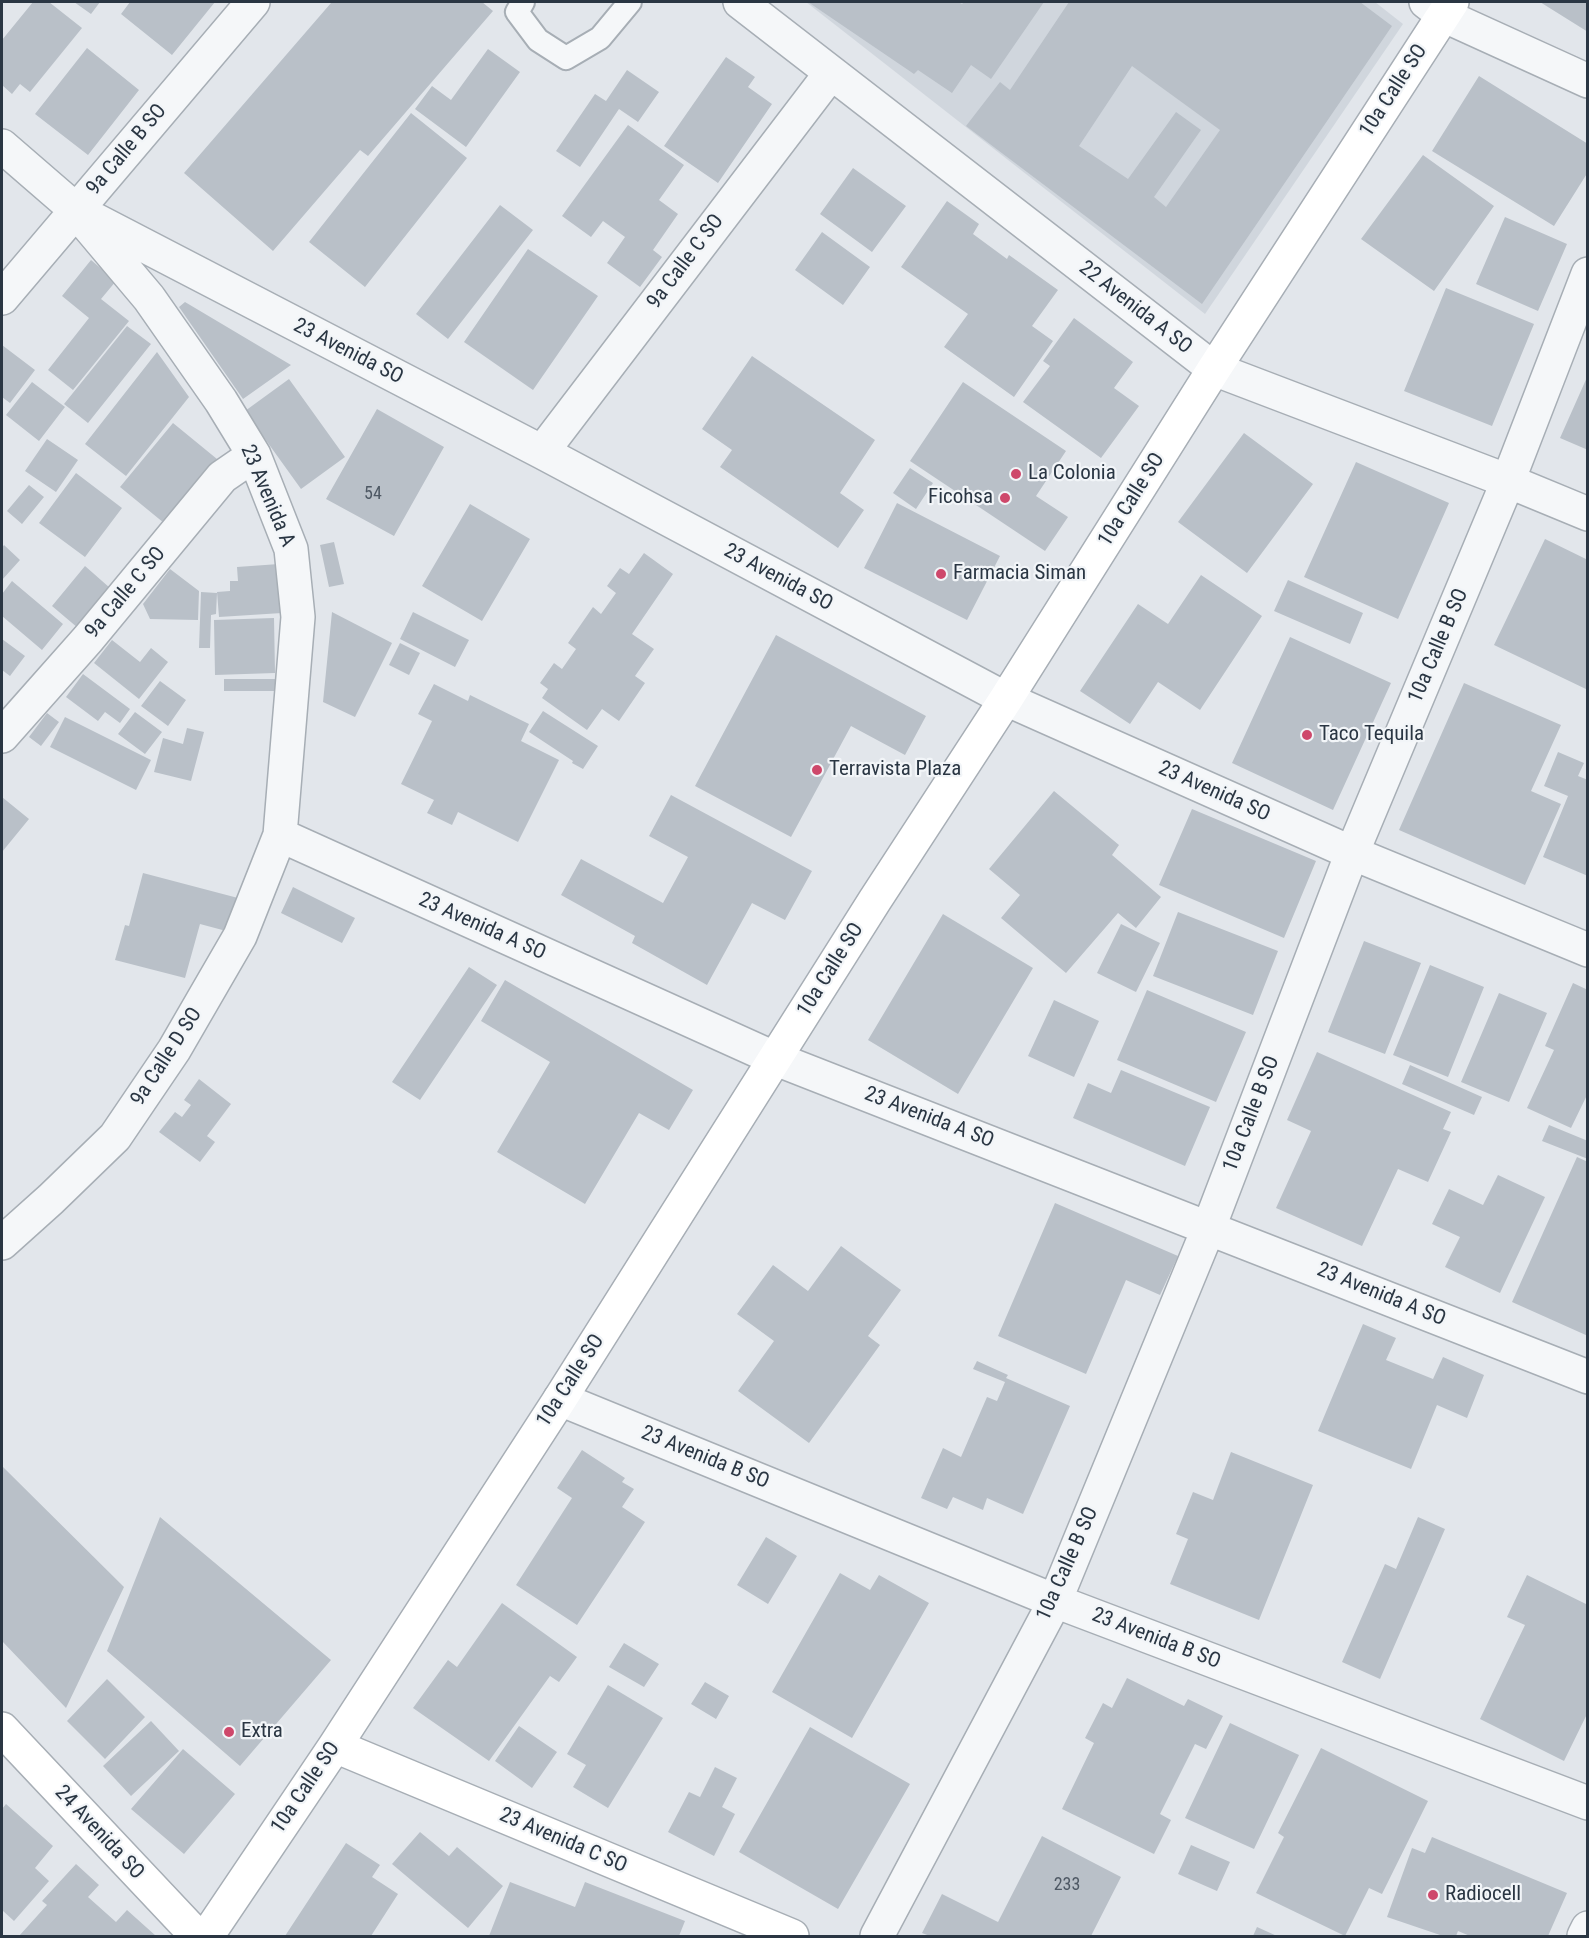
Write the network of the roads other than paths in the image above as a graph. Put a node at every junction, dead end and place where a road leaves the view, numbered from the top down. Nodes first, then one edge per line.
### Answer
1 (253, 2) edge
2 (523, 2) edge
3 (630, 2) edge
4 (740, 2) edge
5 (1441, 6) edge
6 (831, 73) junction
7 (1587, 81) edge
8 (2, 146) edge
9 (76, 210) junction
10 (1587, 274) edge
11 (2, 298) edge
12 (1214, 369) junction
13 (542, 452) junction
14 (254, 455) junction
15 (1508, 481) junction
16 (1587, 514) edge
17 (1006, 699) junction
18 (2, 736) edge
19 (280, 835) junction
20 (1352, 853) junction
21 (1587, 950) edge
22 (776, 1059) junction
23 (1209, 1227) junction
24 (2, 1243) edge
25 (1587, 1377) edge
26 (560, 1399) junction
27 (1055, 1600) junction
28 (2, 1729) edge
29 (335, 1746) junction
30 (1587, 1803) edge
31 (1587, 1928) edge
32 (197, 1936) edge
33 (207, 1936) edge
34 (792, 1936) edge
35 (877, 1936) edge
36 (1584, 1936) edge

1 - 9 street, 9a Calle B SO
2 - 3 lane
4 - 6 street, 22 Avenida A SO
5 - 7 street
5 - 12 street, 10a Calle SO
6 - 12 street, 22 Avenida A SO
6 - 13 street, 9a Calle C SO
8 - 9 street, 23 Avenida SO
9 - 11 street, 9a Calle B SO
9 - 13 street, 23 Avenida SO
9 - 14 street, 23 Avenida A
10 - 15 street, 10a Calle B SO
12 - 15 street, 22 Avenida A SO
12 - 17 street, 10a Calle SO
13 - 17 street, 23 Avenida SO
14 - 18 street, 9a Calle C SO
14 - 19 street, 23 Avenida A
15 - 16 street, 22 Avenida A SO
15 - 20 street, 10a Calle B SO
17 - 20 street, 23 Avenida SO
17 - 22 street, 10a Calle SO
19 - 22 street, 23 Avenida A SO
19 - 24 street, 9a Calle D SO
20 - 21 street, 23 Avenida SO
20 - 23 street, 10a Calle B SO
22 - 23 street, 23 Avenida A SO
22 - 26 street, 10a Calle SO
23 - 25 street, 23 Avenida A SO
23 - 27 street, 10a Calle B SO
26 - 27 street, 23 Avenida B SO
26 - 29 street, 10a Calle SO
27 - 30 street, 23 Avenida B SO
27 - 35 street, 10a Calle B SO
28 - 32 street, 24 Avenida SO
29 - 33 street, 10a Calle SO
29 - 34 street, 23 Avenida C SO
31 - 36 street

